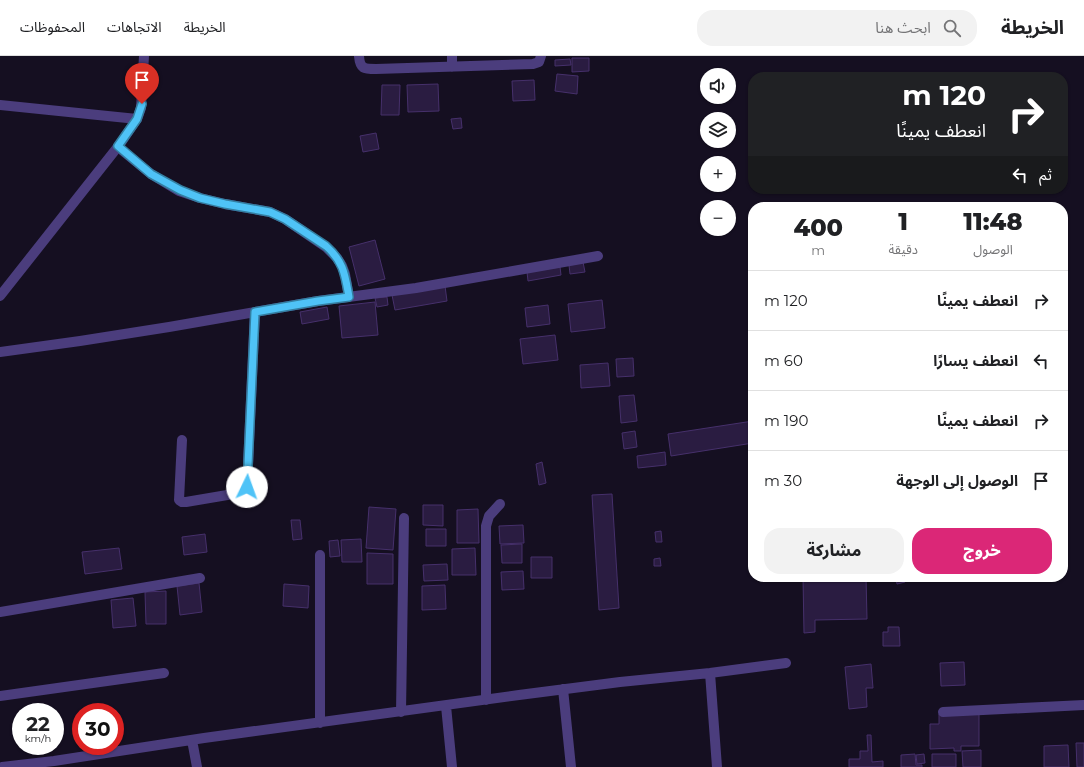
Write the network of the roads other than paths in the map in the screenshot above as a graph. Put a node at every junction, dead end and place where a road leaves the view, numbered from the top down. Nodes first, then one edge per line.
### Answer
1 (144, 56) edge
2 (359, 56) edge
3 (452, 56) edge
4 (541, 56) edge
5 (452, 67) junction
6 (0, 105) edge
7 (137, 119) junction
8 (118, 146) junction
9 (598, 256) dead end
10 (0, 296) edge
11 (349, 297) junction
12 (255, 312) junction
13 (0, 352) edge
14 (182, 440) dead end
15 (500, 504) dead end
16 (404, 518) dead end
17 (320, 555) dead end
18 (200, 578) dead end
19 (0, 612) edge
20 (786, 663) dead end
21 (164, 673) dead end
22 (710, 673) junction
23 (563, 690) junction
24 (0, 696) edge
25 (486, 700) junction
26 (446, 706) junction
27 (1084, 706) edge
28 (400, 712) junction
29 (943, 712) dead end
30 (320, 723) junction
31 (192, 740) junction
32 (2, 767) edge
33 (197, 767) edge
34 (452, 767) edge
35 (571, 767) edge
36 (717, 767) edge

1 - 7 street
2 - 5 street
3 - 5 street
4 - 5 street
6 - 7 street
7 - 8 street
8 - 10 street
8 - 11 street
9 - 11 street
11 - 12 street
12 - 13 street
12 - 14 street
15 - 25 street
16 - 28 street
17 - 30 street
18 - 19 street
20 - 22 street
21 - 24 street
22 - 23 street
22 - 36 street
23 - 25 street
23 - 35 street
25 - 26 street
26 - 28 street
26 - 34 street
27 - 29 street
28 - 30 street
30 - 31 street
31 - 32 street
31 - 33 street

